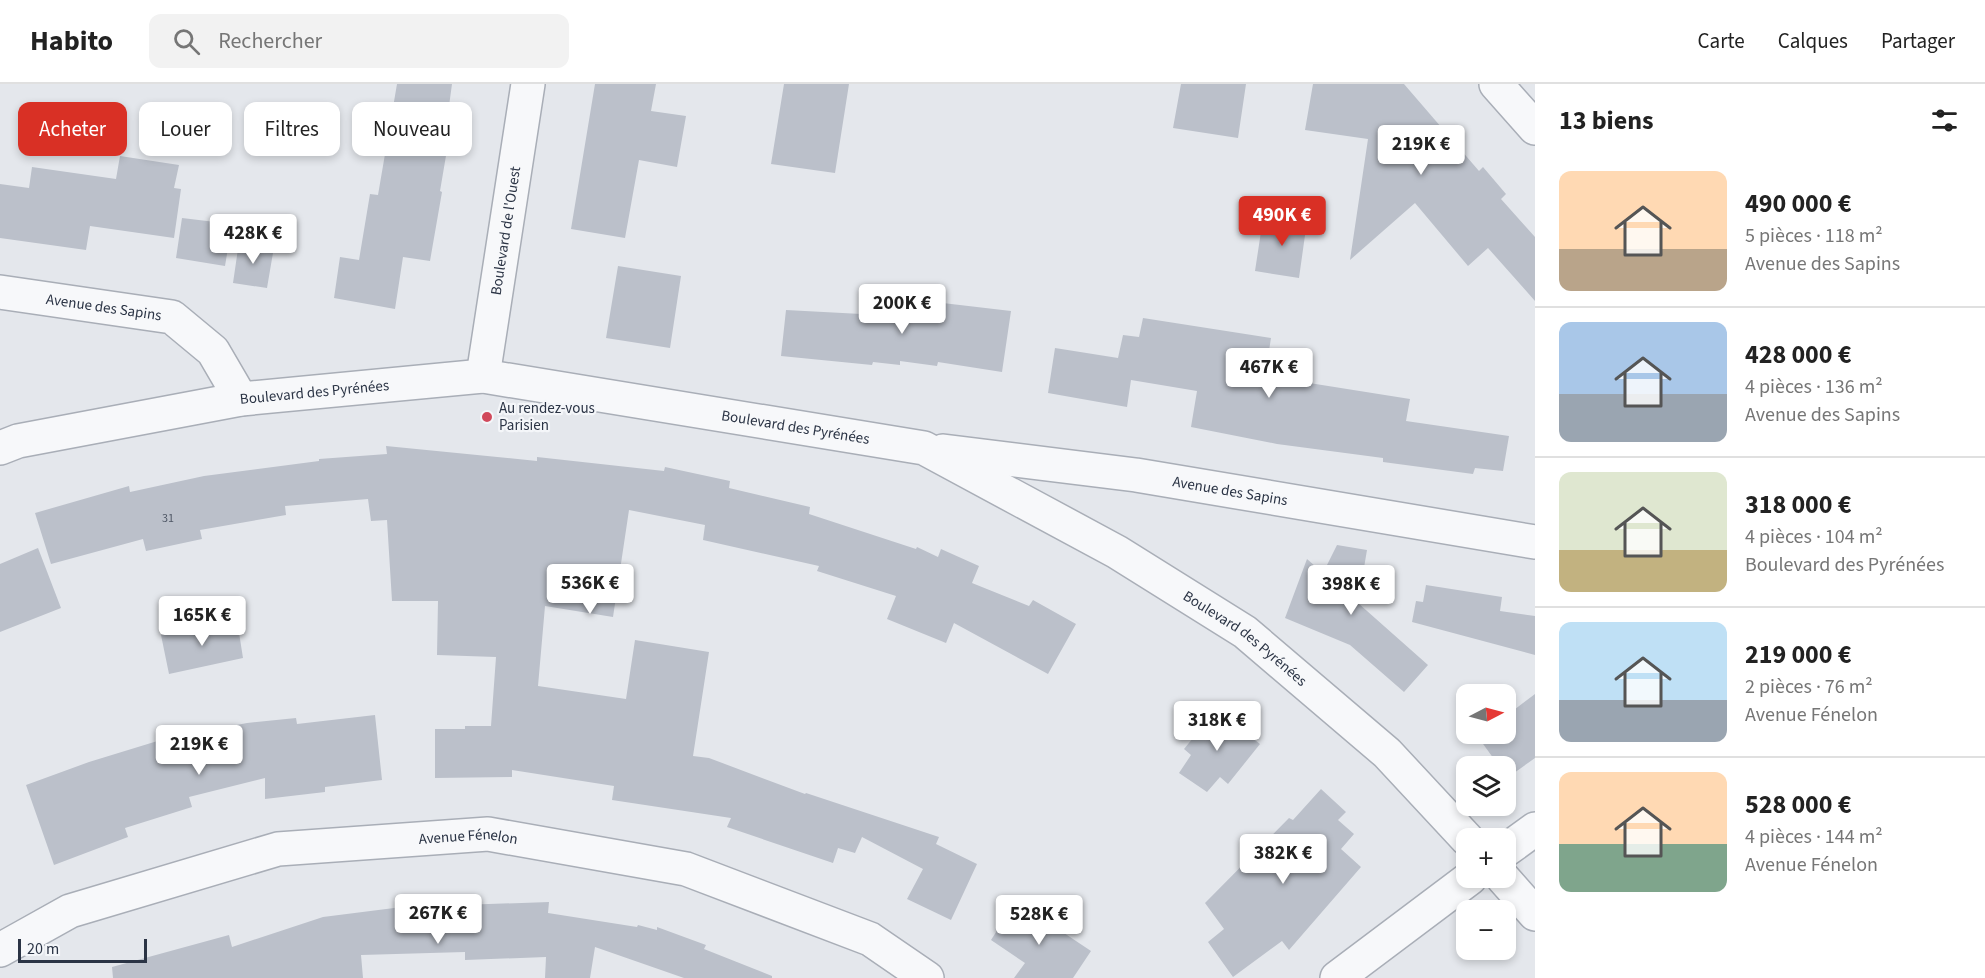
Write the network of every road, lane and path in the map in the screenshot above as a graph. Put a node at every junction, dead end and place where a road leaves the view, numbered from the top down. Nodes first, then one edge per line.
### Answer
1 (528, 84) edge
2 (1496, 84) edge
3 (1535, 128) edge
4 (0, 292) edge
5 (483, 376) junction
6 (242, 399) junction
7 (0, 448) edge
8 (924, 448) junction
9 (1535, 543) edge
10 (1457, 828) edge
11 (1535, 829) edge
12 (1516, 843) edge
13 (1457, 888) edge
14 (1512, 888) edge
15 (1535, 914) edge
16 (0, 950) edge
17 (927, 978) edge
18 (1337, 978) edge

1 - 5 street, Boulevard de l'Ouest
2 - 3 street
4 - 6 street, Avenue des Sapins
5 - 6 street, Boulevard des Pyrénées
5 - 8 street, Boulevard des Pyrénées
6 - 7 street, Boulevard des Pyrénées
8 - 9 street, Avenue des Sapins
8 - 10 street, Boulevard des Pyrénées
11 - 12 street
13 - 18 street
14 - 15 street
16 - 17 street, Avenue Fénelon

